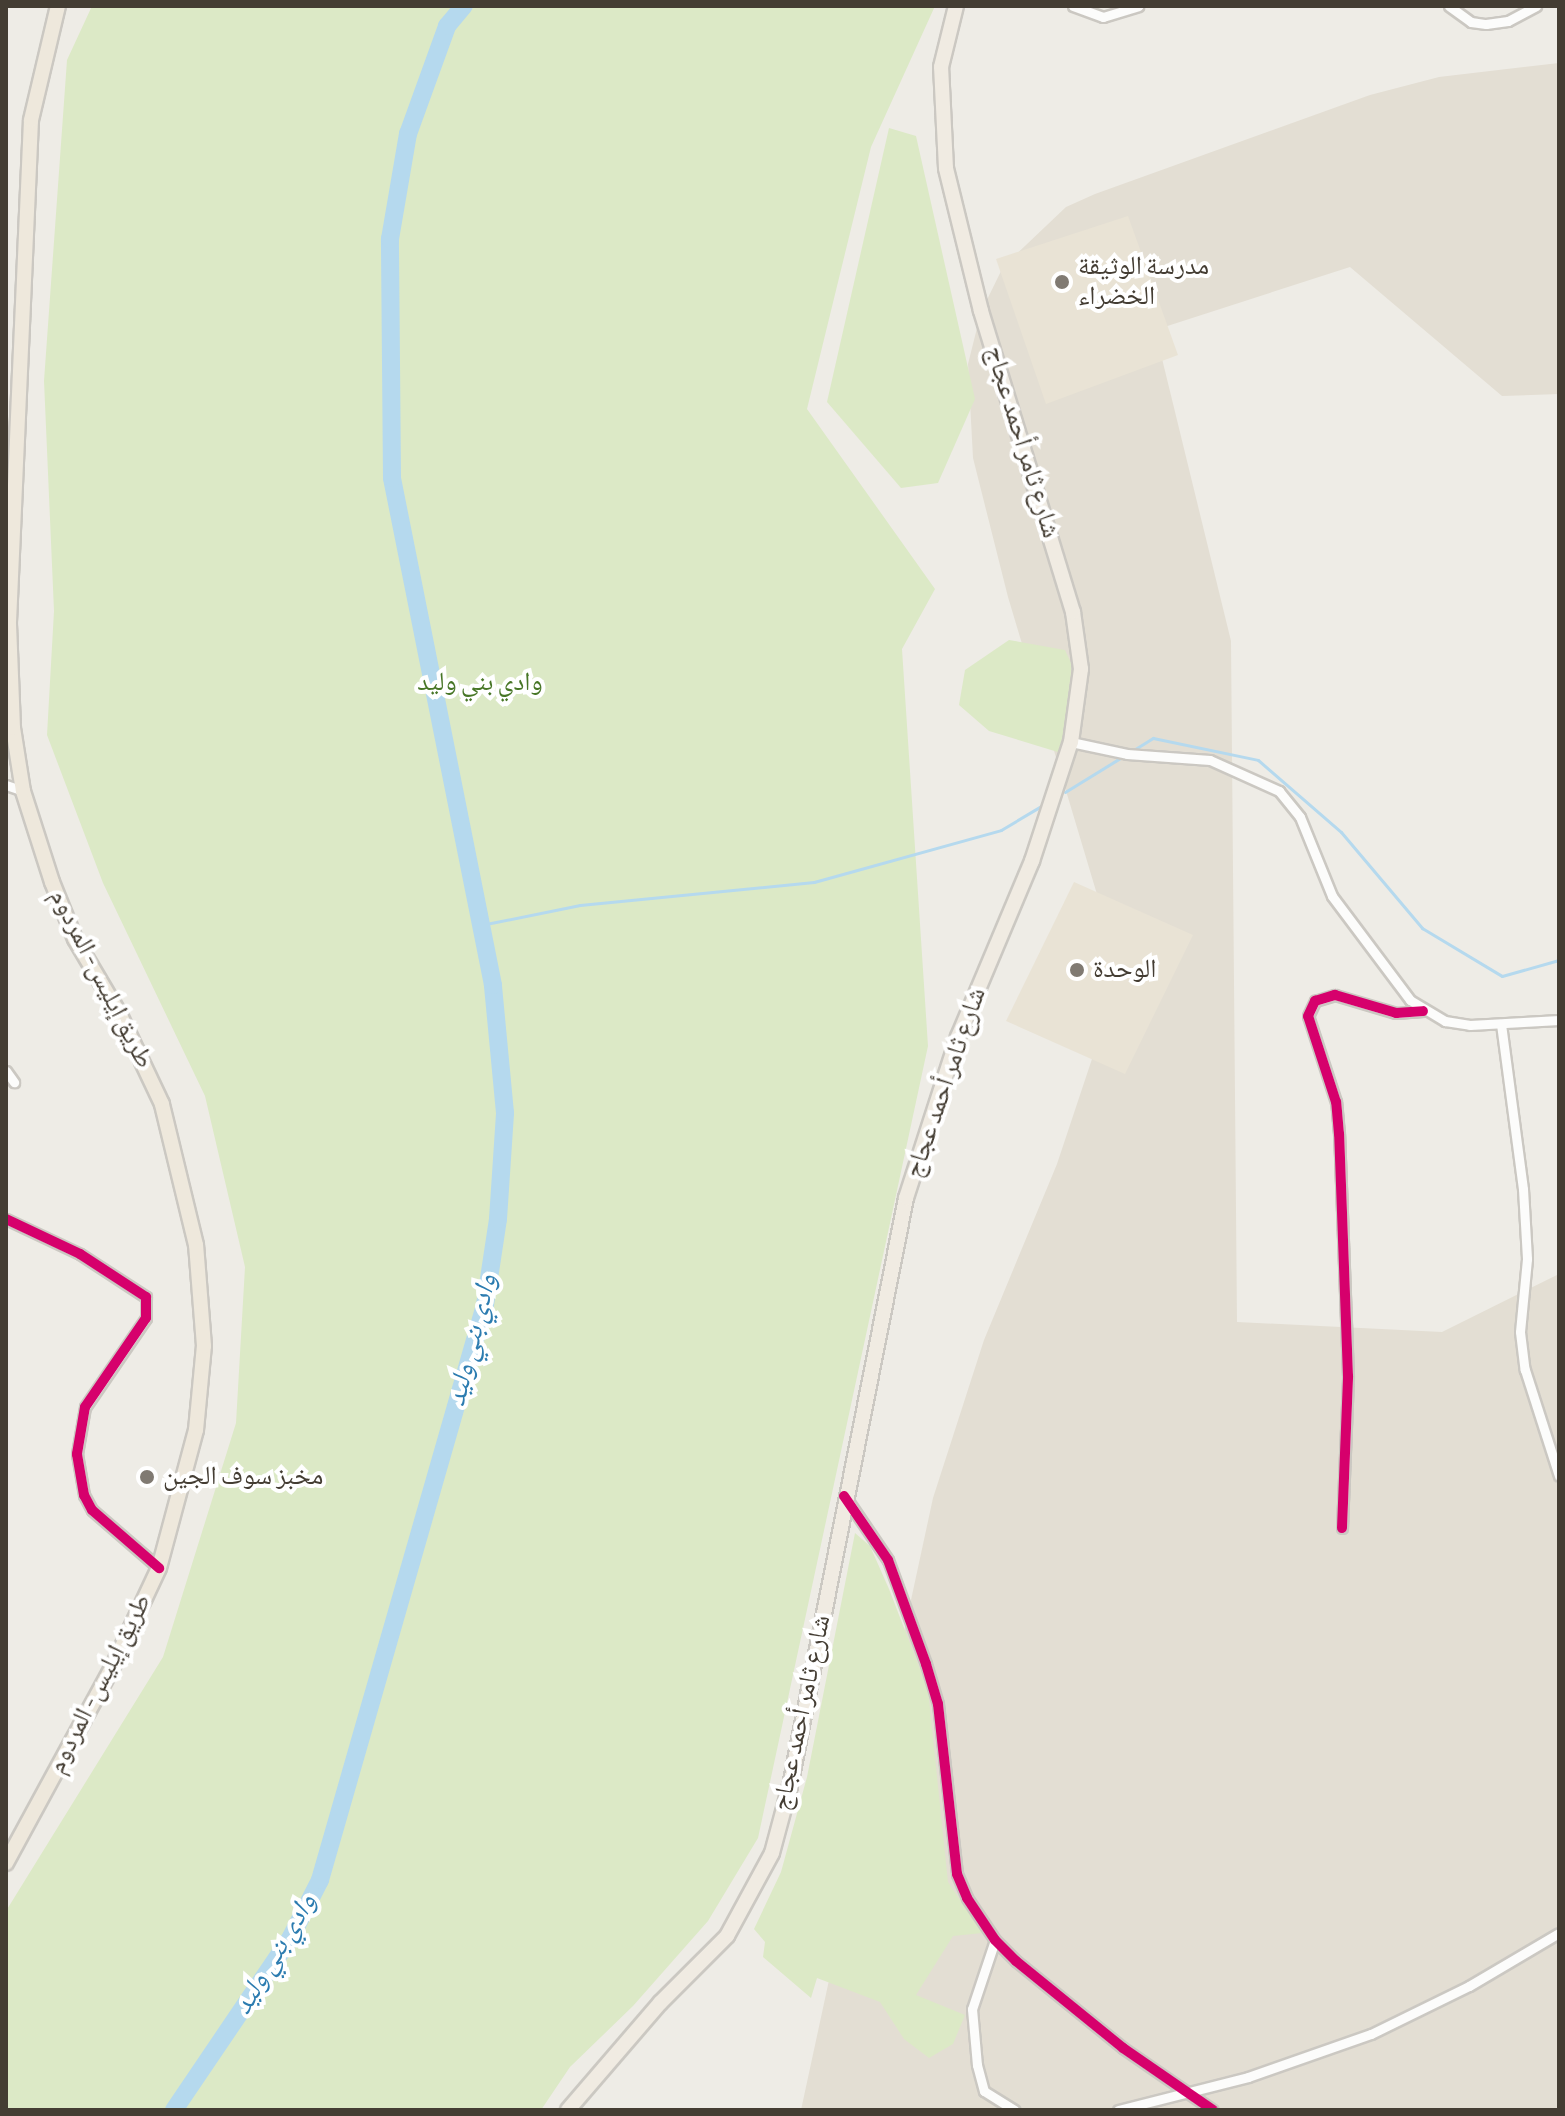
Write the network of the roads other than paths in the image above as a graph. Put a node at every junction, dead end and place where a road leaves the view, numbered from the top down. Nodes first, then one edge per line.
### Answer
1 (58, 6) edge
2 (956, 6) edge
3 (1073, 6) edge
4 (1138, 6) edge
5 (1449, 6) edge
6 (1536, 6) edge
7 (11, 560) edge
8 (1071, 742) junction
9 (6, 785) edge
10 (23, 791) junction
11 (1423, 1011) junction
12 (1559, 1020) edge
13 (1501, 1024) junction
14 (6, 1071) edge
15 (14, 1082) dead end
16 (6, 1219) edge
17 (1559, 1476) edge
18 (844, 1496) junction
19 (1342, 1528) dead end
20 (159, 1568) junction
21 (6, 1863) edge
22 (1559, 1933) edge
23 (995, 1940) junction
24 (1186, 2090) junction
25 (568, 2110) edge
26 (1014, 2110) edge
27 (1118, 2110) edge
28 (1213, 2110) edge

1 - 7 highway, طريق إيليس- المردوم
2 - 8 main road, شارع ثامر أحمد عجاج
3 - 4 street
5 - 6 street
7 - 10 highway, طريق إيليس- المردوم
8 - 11 street
8 - 18 main road, شارع ثامر أحمد عجاج
9 - 10 street
10 - 20 highway, طريق إيليس- المردوم
11 - 13 street
11 - 19 street
12 - 13 street
13 - 17 street
14 - 15 street
16 - 20 street
18 - 23 street
18 - 25 main road, شارع ثامر أحمد عجاج
20 - 21 highway, طريق إيليس- المردوم
22 - 24 street
23 - 24 street
23 - 26 street
24 - 27 street
24 - 28 street

